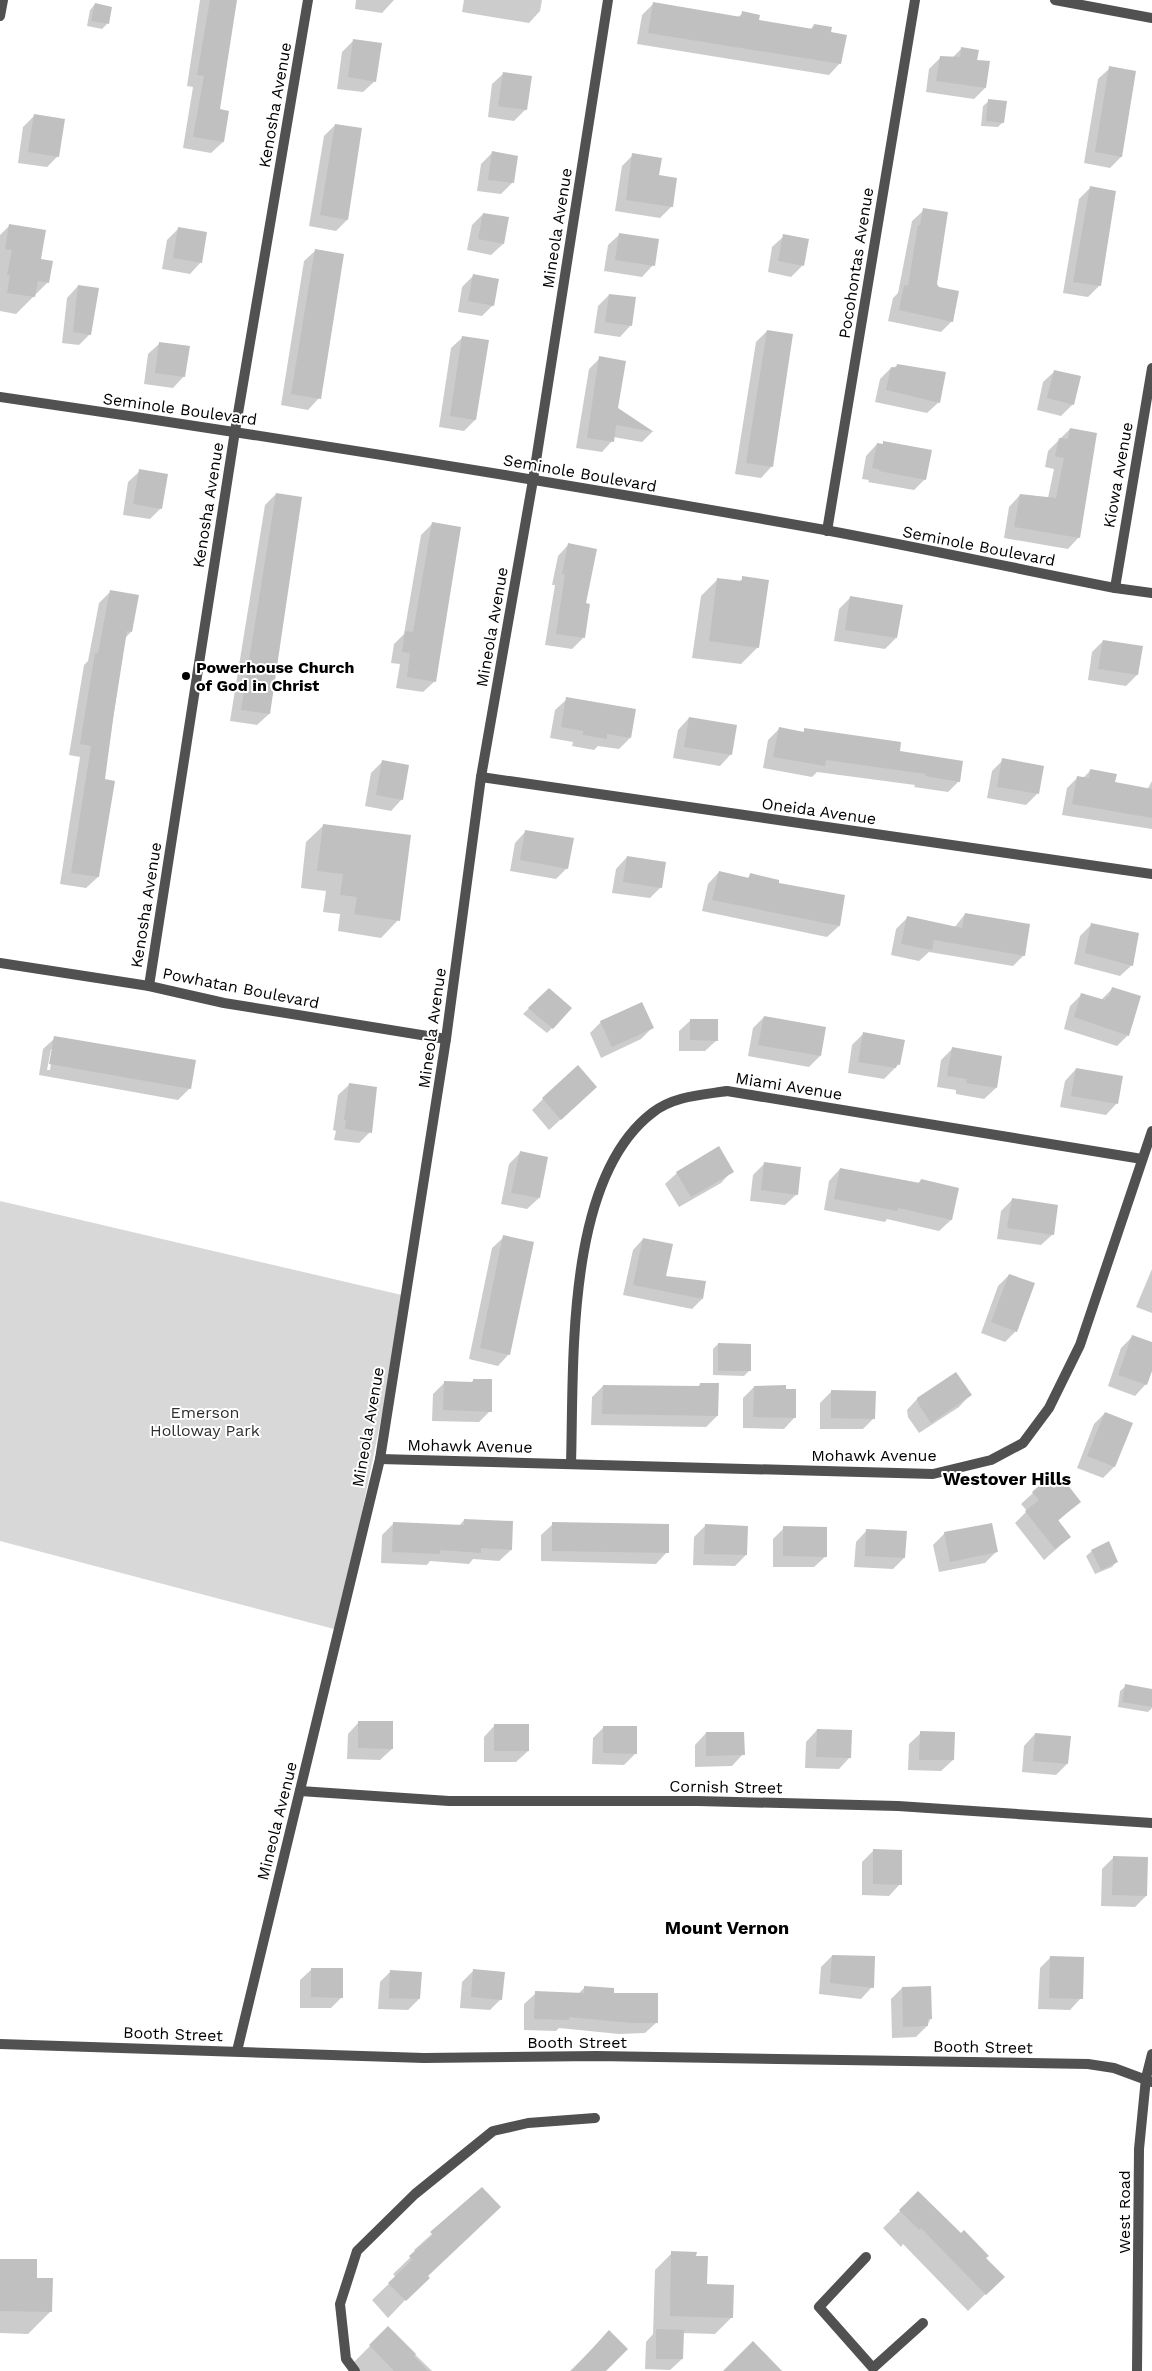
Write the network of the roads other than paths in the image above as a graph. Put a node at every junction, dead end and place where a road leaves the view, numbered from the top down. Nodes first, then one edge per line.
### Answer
1 (3, 0) edge
2 (308, 0) edge
3 (608, 0) edge
4 (915, 0) edge
5 (1055, 0) edge
6 (0, 16) edge
7 (1152, 18) edge
8 (1152, 368) edge
9 (0, 397) edge
10 (235, 432) junction
11 (533, 480) junction
12 (827, 531) junction
13 (1115, 588) junction
14 (1152, 593) edge
15 (481, 777) junction
16 (1152, 874) edge
17 (0, 963) edge
18 (148, 986) junction
19 (446, 1039) junction
20 (1152, 1131) edge
21 (1142, 1159) junction
22 (380, 1459) junction
23 (571, 1464) junction
24 (300, 1791) junction
25 (1152, 1823) edge
26 (0, 2044) edge
27 (237, 2051) junction
28 (1152, 2054) edge
29 (1149, 2080) edge
30 (595, 2118) dead end
31 (866, 2257) dead end
32 (924, 2323) dead end
33 (355, 2371) edge
34 (1137, 2371) edge

1 - 6 street
2 - 10 street, Kenosha Avenue
3 - 11 street, Mineola Avenue
4 - 12 street, Pocohontas Avenue
5 - 7 street
8 - 13 street, Kiowa Avenue
9 - 10 street, Seminole Boulevard
10 - 11 street, Seminole Boulevard
10 - 18 street, Kenosha Avenue
11 - 12 street, Seminole Boulevard
11 - 15 street, Mineola Avenue
12 - 13 street, Seminole Boulevard
13 - 14 street, Seminole Boulevard
15 - 16 street, Oneida Avenue
15 - 19 street, Mineola Avenue
17 - 18 street, Powhatan Boulevard
18 - 19 street, Powhatan Boulevard
19 - 22 street, Mineola Avenue
20 - 21 street, Mohawk Avenue
21 - 23 street, Mohawk Avenue
21 - 23 street, Miami Avenue
22 - 23 street, Mohawk Avenue
22 - 24 street, Mineola Avenue
24 - 25 street, Cornish Street
24 - 27 street, Mineola Avenue
26 - 27 street, Booth Street
27 - 29 street, Booth Street
28 - 29 street, West Road
29 - 34 street, West Road
30 - 33 street
31 - 32 street

